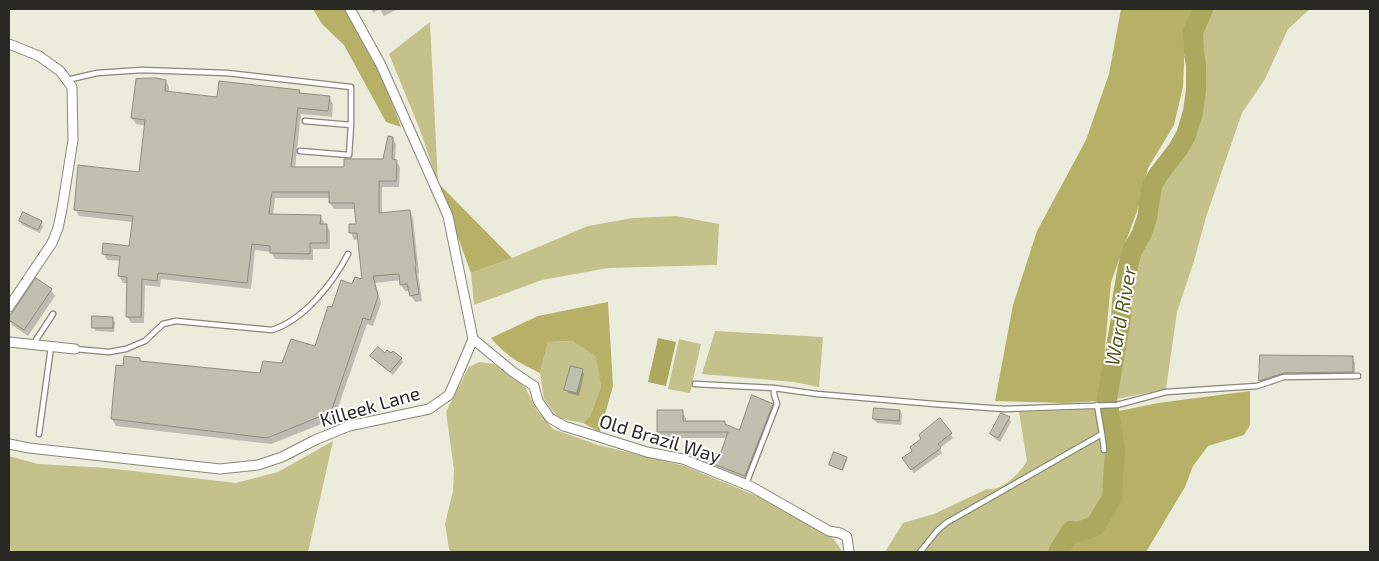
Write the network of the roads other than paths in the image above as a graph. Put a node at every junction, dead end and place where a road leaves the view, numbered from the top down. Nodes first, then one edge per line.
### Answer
1 (350, 9) edge
2 (9, 44) edge
3 (67, 80) junction
4 (305, 121) dead end
5 (351, 126) junction
6 (300, 151) dead end
7 (348, 254) dead end
8 (9, 307) edge
9 (53, 314) dead end
10 (473, 339) junction
11 (9, 342) edge
12 (33, 345) junction
13 (51, 347) junction
14 (75, 349) joint
15 (1358, 376) dead end
16 (695, 384) dead end
17 (774, 388) junction
18 (1097, 405) junction
19 (39, 434) dead end
20 (1102, 434) junction
21 (9, 444) edge
22 (1104, 450) dead end
23 (746, 484) junction
24 (849, 552) edge
25 (920, 552) edge

1 - 10 street
2 - 3 street
3 - 5 lane
3 - 8 street
4 - 5 lane
5 - 6 lane
7 - 14 lane
9 - 12 lane
10 - 21 street, Killeek Lane
10 - 23 street, Old Brazil Way
11 - 12 street
12 - 13 street
13 - 14 street
13 - 19 lane
15 - 18 lane
16 - 17 lane
17 - 18 lane
17 - 23 lane
18 - 20 lane
20 - 22 lane
20 - 25 lane
23 - 24 street, Old Brazil Way

